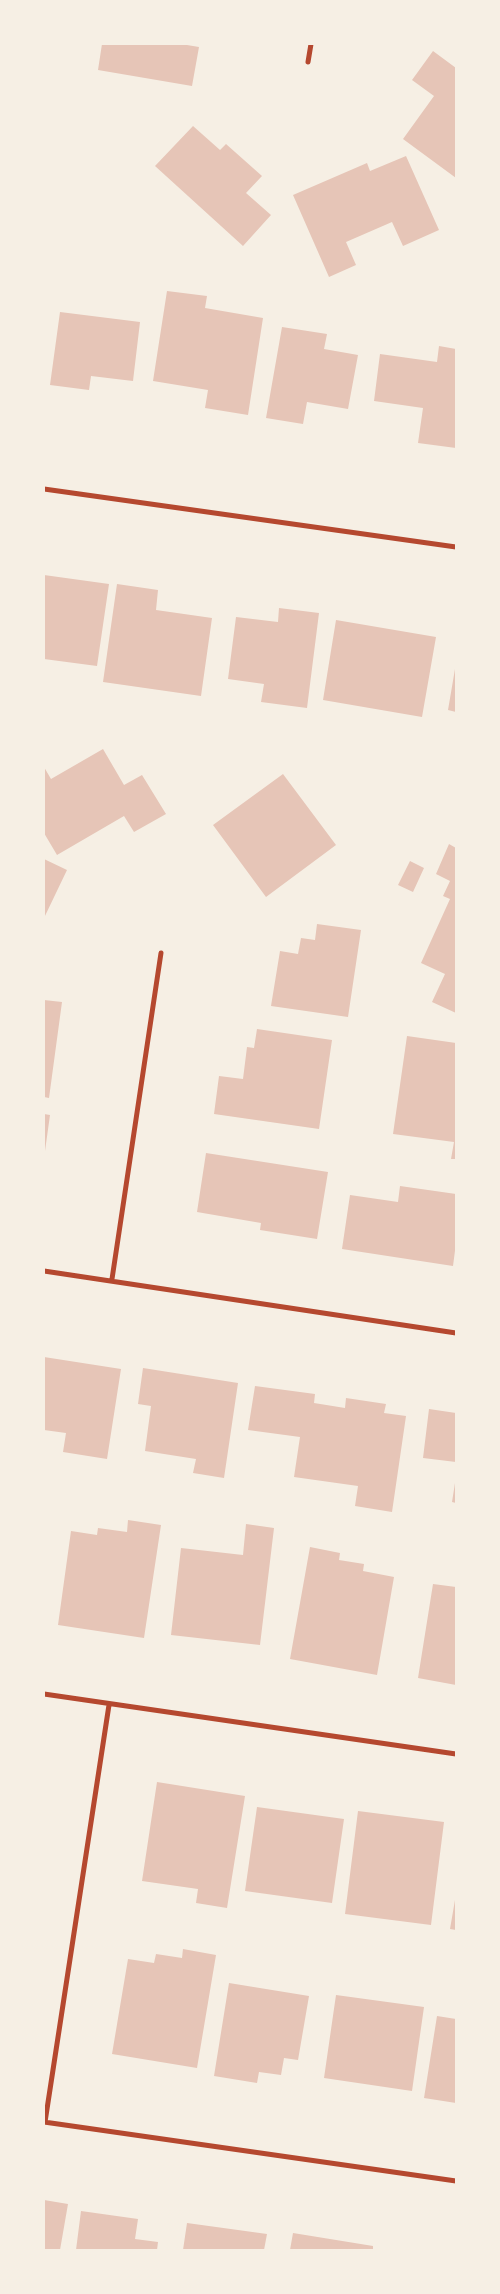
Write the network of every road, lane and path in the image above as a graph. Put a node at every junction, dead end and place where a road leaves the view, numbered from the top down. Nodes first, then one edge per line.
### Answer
1 (311, 44) edge
2 (308, 62) dead end
3 (44, 489) edge
4 (456, 547) edge
5 (161, 953) dead end
6 (44, 1271) edge
7 (112, 1279) junction
8 (456, 1333) edge
9 (44, 1694) edge
10 (109, 1704) junction
11 (456, 1754) edge
12 (44, 2122) edge
13 (456, 2181) edge

1 - 2 street
3 - 4 street
5 - 7 street
6 - 7 street
7 - 8 street
9 - 10 street
10 - 11 street
10 - 12 street
12 - 13 street

